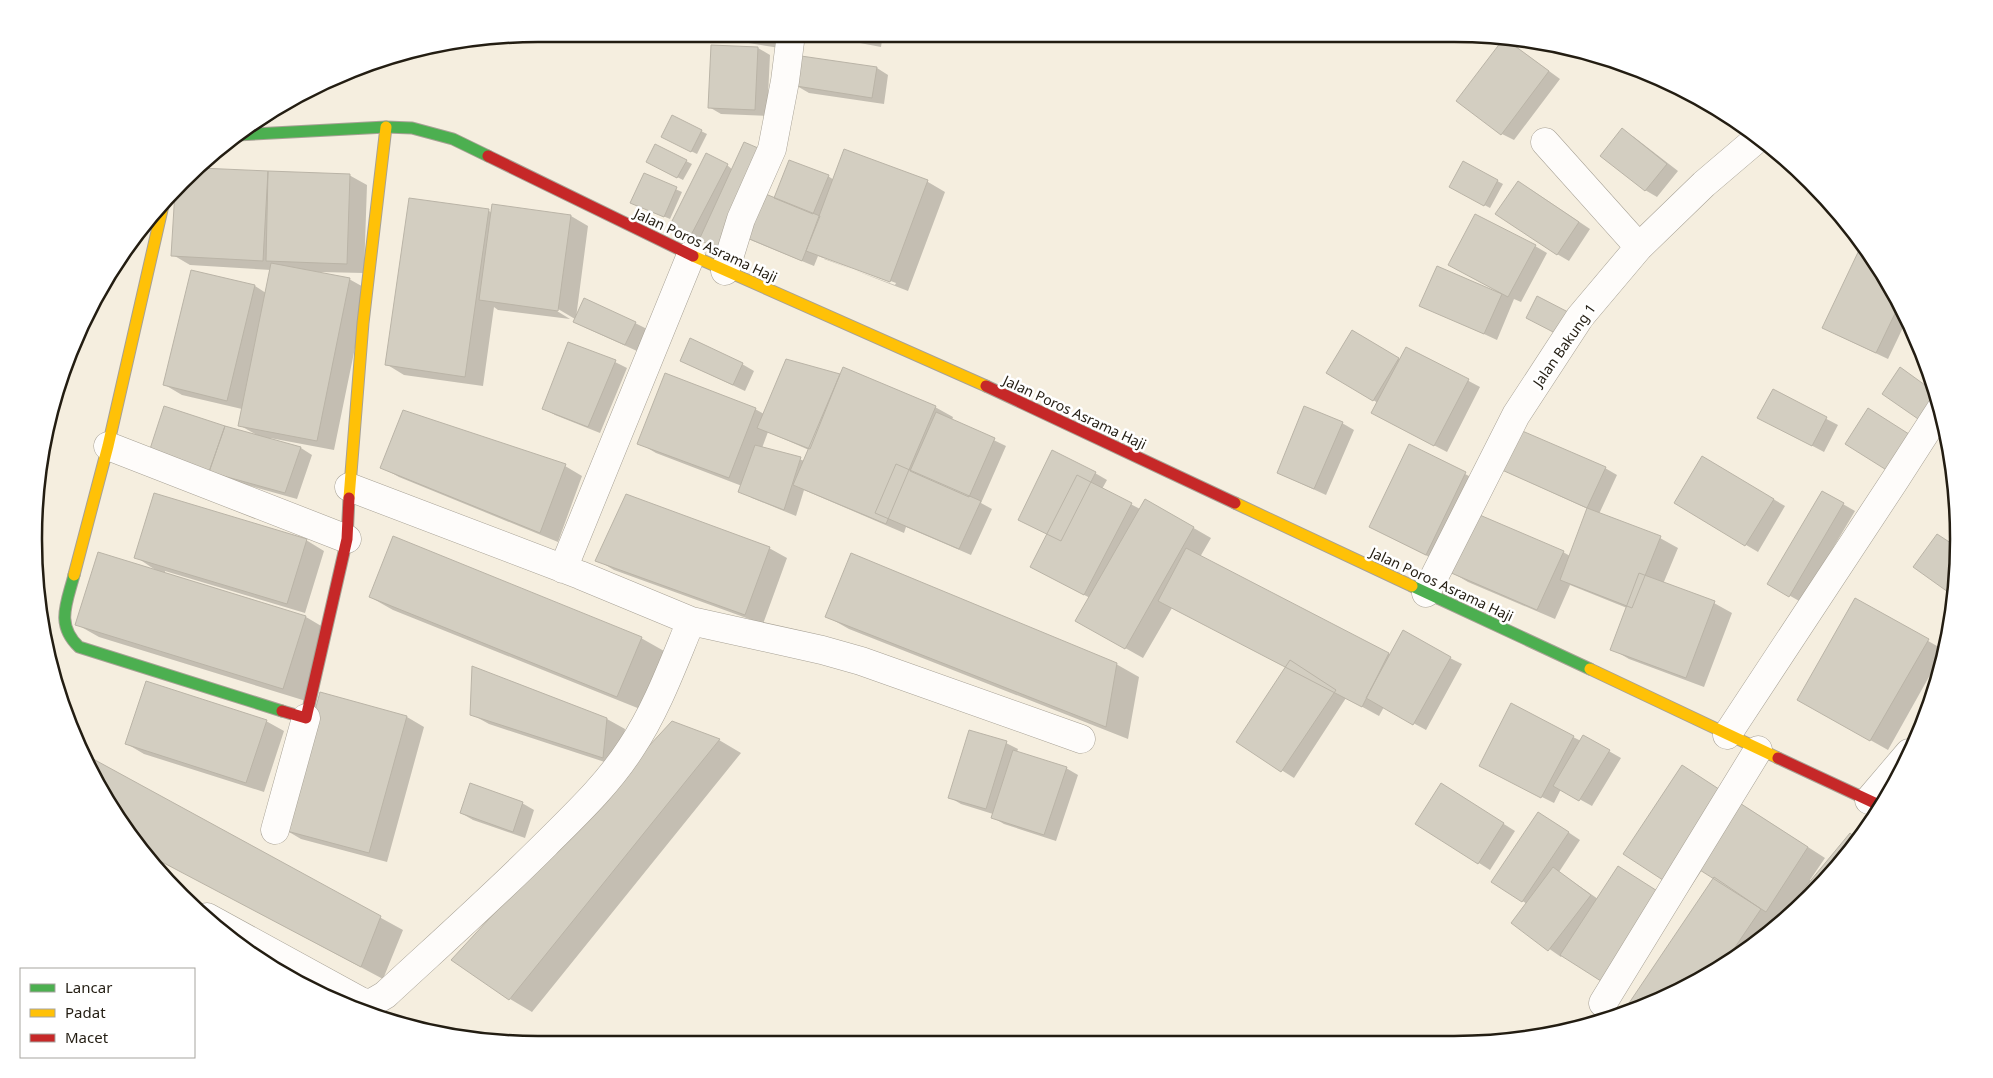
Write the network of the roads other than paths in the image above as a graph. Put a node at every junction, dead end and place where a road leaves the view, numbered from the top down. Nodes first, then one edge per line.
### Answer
1 (790, 43) edge
2 (386, 127) junction
3 (252, 134) edge
4 (1545, 142) dead end
5 (1753, 143) edge
6 (160, 219) edge
7 (1639, 247) junction
8 (691, 255) junction
9 (724, 271) junction
10 (1936, 417) edge
11 (108, 446) junction
12 (349, 487) junction
13 (347, 539) junction
14 (563, 569) junction
15 (1426, 593) junction
16 (691, 621) junction
17 (306, 718) junction
18 (1727, 735) junction
19 (1082, 739) dead end
20 (1758, 750) junction
21 (1875, 803) edge
22 (275, 830) dead end
23 (272, 957) edge
24 (1603, 1003) dead end

1 - 9 street
2 - 3 street, Jalan Poros Asrama Haji
2 - 8 street, Jalan Poros Asrama Haji
2 - 12 street
4 - 7 street
5 - 7 street, Jalan Bakung 1
6 - 11 street
7 - 15 street, Jalan Bakung 1
8 - 9 street, Jalan Poros Asrama Haji
8 - 14 street
9 - 15 street, Jalan Poros Asrama Haji
10 - 18 street
11 - 13 street
11 - 17 street
12 - 13 street
12 - 14 street
13 - 17 street
14 - 16 street
15 - 18 street, Jalan Poros Asrama Haji
16 - 19 street
16 - 23 street
17 - 22 street
18 - 20 street, Jalan Poros Asrama Haji
20 - 21 street, Jalan Poros Asrama Haji
20 - 24 street

